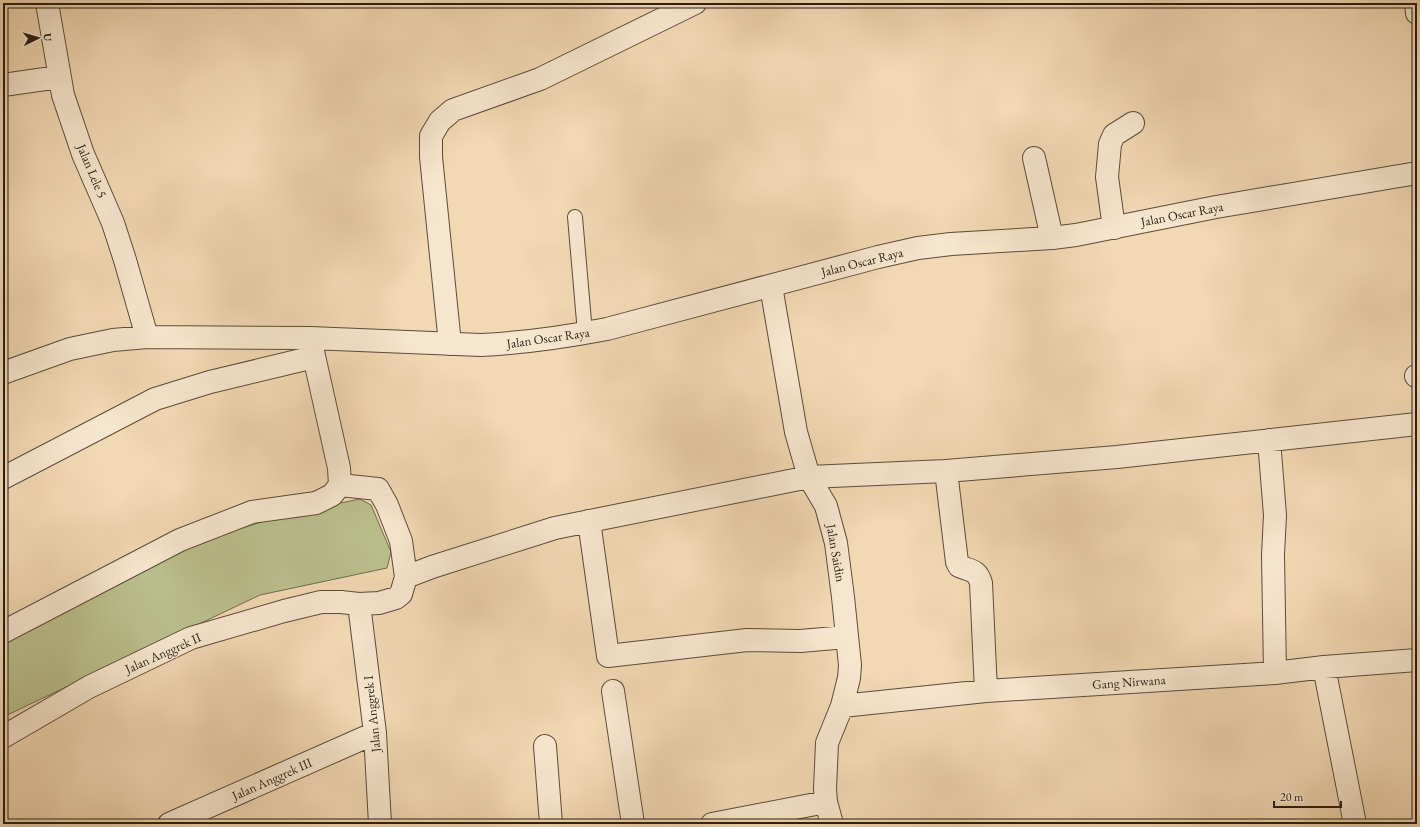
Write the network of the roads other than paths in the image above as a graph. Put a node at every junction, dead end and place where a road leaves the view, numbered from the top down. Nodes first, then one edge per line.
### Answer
1 (47, 3) edge
2 (694, 3) edge
3 (1416, 3) edge
4 (1417, 13) edge
5 (59, 77) junction
6 (3, 85) edge
7 (1133, 123) dead end
8 (1034, 158) dead end
9 (1417, 173) edge
10 (575, 217) dead end
11 (1114, 228) junction
12 (1052, 238) junction
13 (771, 286) junction
14 (585, 333) junction
15 (147, 337) junction
16 (450, 344) junction
17 (312, 348) junction
18 (3, 373) edge
19 (1417, 424) edge
20 (1269, 440) junction
21 (946, 472) junction
22 (809, 477) junction
23 (3, 478) edge
24 (340, 485) junction
25 (589, 521) junction
26 (406, 577) junction
27 (359, 604) junction
28 (3, 632) edge
29 (847, 637) junction
30 (1417, 660) edge
31 (1324, 667) junction
32 (1275, 672) junction
33 (612, 691) dead end
34 (986, 691) junction
35 (842, 706) junction
36 (375, 733) junction
37 (3, 737) edge
38 (546, 746) dead end
39 (826, 802) junction
40 (170, 824) edge
41 (380, 824) edge
42 (551, 824) edge
43 (633, 824) edge
44 (712, 824) edge
45 (832, 824) edge
46 (1355, 824) edge

1 - 5 street, Jalan Lele 5
2 - 16 street
3 - 4 street
5 - 6 street
5 - 15 street, Jalan Lele 5
7 - 11 street
8 - 12 street
9 - 11 street, Jalan Oscar Raya
10 - 14 lane
11 - 12 street, Jalan Oscar Raya
12 - 13 street, Jalan Oscar Raya
13 - 14 street, Jalan Oscar Raya
13 - 22 street, Jalan Saidin
14 - 16 street, Jalan Oscar Raya
15 - 17 street
15 - 18 street
16 - 17 street, Jalan Oscar Raya
17 - 23 street
17 - 24 street
19 - 20 street
20 - 21 street
20 - 32 street
21 - 22 street
21 - 34 street
22 - 25 street
22 - 29 street, Jalan Saidin
24 - 26 street
24 - 28 street
25 - 26 street
25 - 29 street
26 - 27 street, Jalan Anggrek II
27 - 36 street, Jalan Anggrek I
27 - 37 street, Jalan Anggrek II
29 - 35 street, Jalan Saidin
30 - 31 street, Gang Nirwana
31 - 32 street, Gang Nirwana
31 - 46 street
32 - 34 street, Gang Nirwana
33 - 43 street
34 - 35 street, Gang Nirwana
35 - 39 street, Jalan Saidin
36 - 40 street, Jalan Anggrek III
36 - 41 street, Jalan Anggrek I
38 - 42 street
39 - 44 street
39 - 45 street, Jalan Saidin

